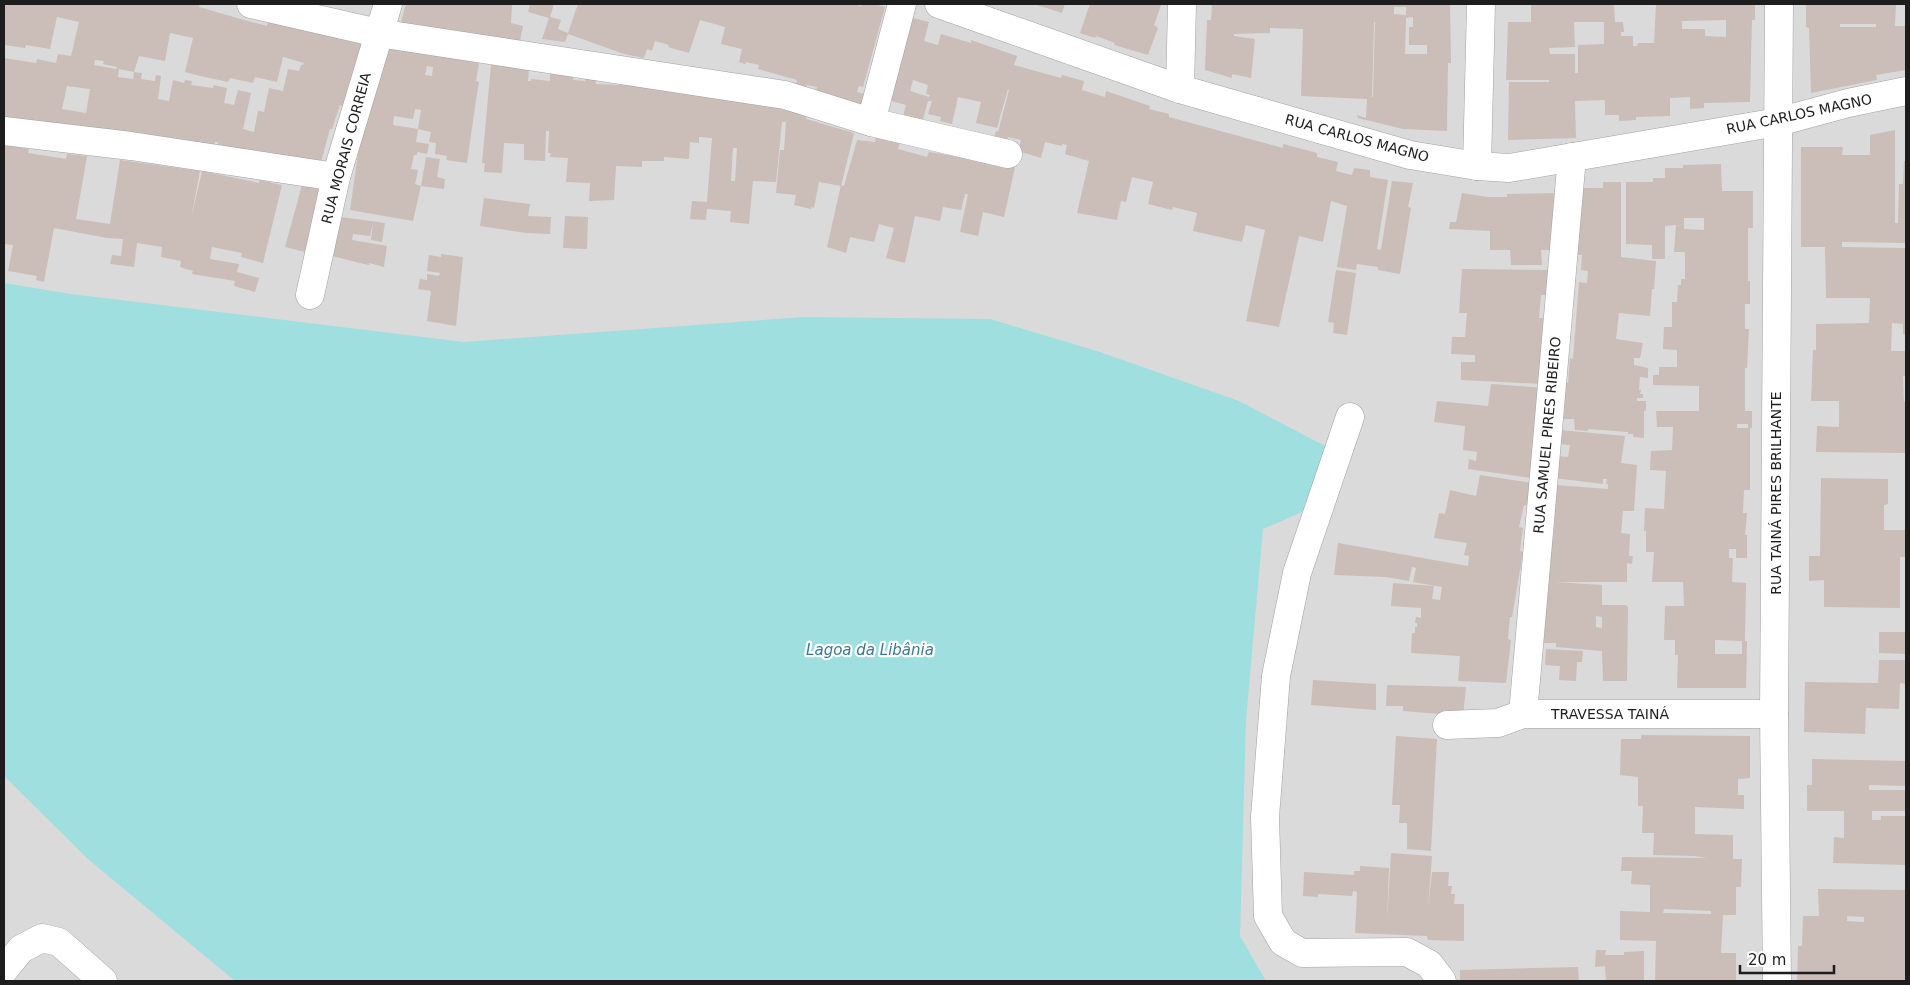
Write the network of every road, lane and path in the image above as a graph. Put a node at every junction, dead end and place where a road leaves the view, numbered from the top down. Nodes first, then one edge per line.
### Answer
1 (250, 4) edge
2 (388, 4) edge
3 (902, 4) edge
4 (939, 4) edge
5 (1182, 4) edge
6 (1482, 4) edge
7 (1779, 4) edge
8 (378, 33) junction
9 (1180, 89) junction
10 (1906, 91) edge
11 (870, 122) junction
12 (1778, 122) junction
13 (4, 131) edge
14 (1008, 154) dead end
15 (1572, 157) junction
16 (1478, 166) junction
17 (336, 177) junction
18 (310, 295) dead end
19 (1350, 417) dead end
20 (1523, 714) junction
21 (1774, 714) junction
22 (1447, 725) dead end
23 (4, 970) edge
24 (103, 981) edge
25 (1442, 981) edge
26 (1777, 981) edge

1 - 8 street
2 - 8 street, RUA MORAIS CORREIA
3 - 11 street
4 - 9 street, RUA CARLOS MAGNO
5 - 9 street
6 - 16 street
7 - 12 street, RUA TAINÁ PIRES BRILHANTE
8 - 11 street
8 - 17 street, RUA MORAIS CORREIA
9 - 16 street, RUA CARLOS MAGNO
10 - 12 street, RUA CARLOS MAGNO
11 - 14 street
12 - 15 street, RUA CARLOS MAGNO
12 - 21 street, RUA TAINÁ PIRES BRILHANTE
13 - 17 street
15 - 16 street, RUA CARLOS MAGNO
15 - 20 street, RUA SAMUEL PIRES RIBEIRO
17 - 18 street, RUA MORAIS CORREIA
19 - 25 street
20 - 21 street, TRAVESSA TAINÁ
20 - 22 street, TRAVESSA TAINÁ
21 - 26 street, RUA TAINÁ PIRES BRILHANTE
23 - 24 street

